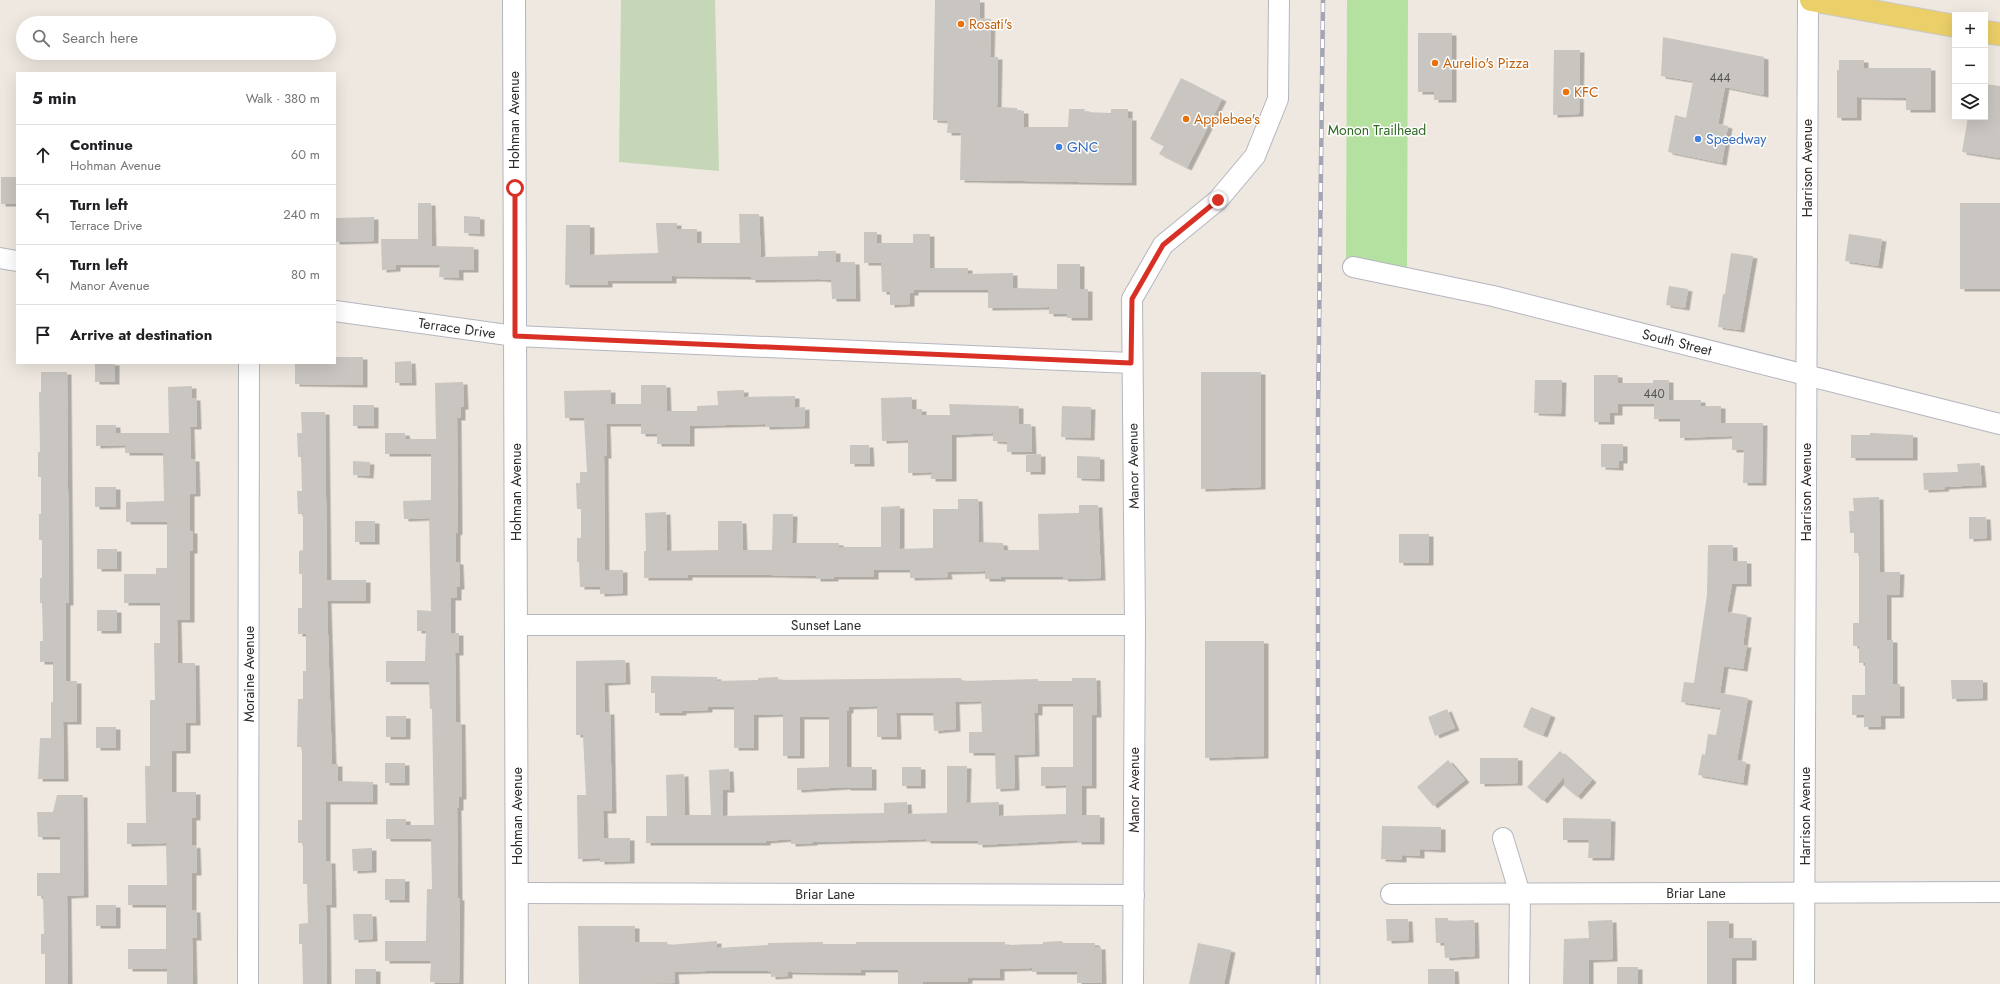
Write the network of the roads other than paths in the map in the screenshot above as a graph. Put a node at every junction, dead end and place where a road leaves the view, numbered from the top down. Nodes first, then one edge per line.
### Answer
1 (514, 0) edge
2 (1280, 0) edge
3 (1808, 0) edge
4 (1811, 0) edge
5 (1952, 25) edge
6 (1988, 32) edge
7 (2000, 34) edge
8 (0, 258) edge
9 (16, 261) edge
10 (1353, 267) dead end
11 (336, 311) edge
12 (515, 336) junction
13 (1131, 363) junction
14 (249, 364) edge
15 (1806, 374) junction
16 (2000, 424) edge
17 (516, 624) junction
18 (1136, 625) junction
19 (1503, 838) dead end
20 (2000, 892) edge
21 (517, 893) junction
22 (1804, 893) junction
23 (1391, 894) dead end
24 (1520, 894) junction
25 (1134, 895) junction
26 (248, 984) edge
27 (517, 984) edge
28 (1133, 984) edge
29 (1519, 984) edge
30 (1804, 984) edge

1 - 12 street, Hohman Avenue
2 - 13 street, Manor Avenue
3 - 15 street, Harrison Avenue
4 - 5 main road
6 - 7 main road
8 - 9 street
10 - 15 street, South Street
11 - 12 street, Terrace Drive
12 - 13 street, Terrace Drive
12 - 17 street, Hohman Avenue
13 - 18 street, Manor Avenue
14 - 26 street, Moraine Avenue
15 - 16 street, South Street
15 - 22 street, Harrison Avenue
17 - 18 street, Sunset Lane
17 - 21 street, Hohman Avenue
18 - 25 street, Manor Avenue
19 - 24 street
20 - 22 street, Briar Lane
21 - 25 street, Briar Lane
21 - 27 street, Hohman Avenue
22 - 24 street, Briar Lane
22 - 30 street, Harrison Avenue
23 - 24 street, Briar Lane
24 - 29 street
25 - 28 street, Manor Avenue

